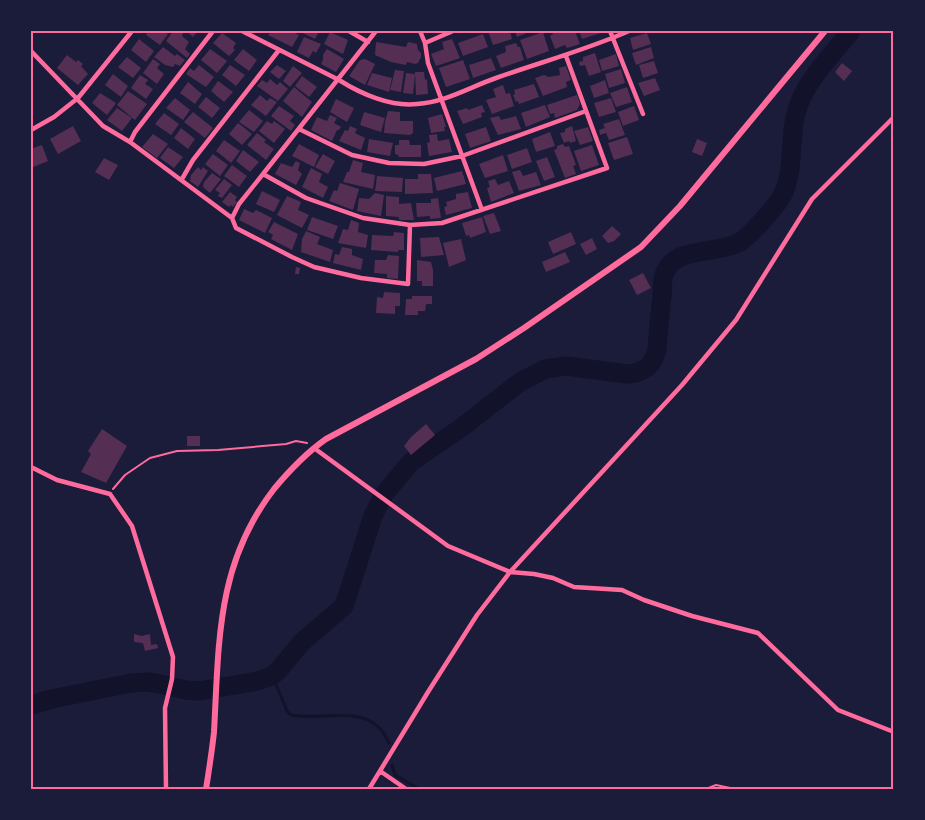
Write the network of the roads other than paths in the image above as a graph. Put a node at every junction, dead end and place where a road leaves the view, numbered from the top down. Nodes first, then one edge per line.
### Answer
1 (132, 31) edge
2 (213, 31) edge
3 (242, 31) edge
4 (349, 31) edge
5 (376, 31) edge
6 (420, 31) edge
7 (453, 31) edge
8 (610, 31) edge
9 (629, 31) edge
10 (825, 31) edge
11 (613, 38) junction
12 (368, 42) junction
13 (425, 43) junction
14 (280, 50) junction
15 (31, 51) edge
16 (566, 56) junction
17 (339, 80) junction
18 (78, 98) junction
19 (442, 100) junction
20 (586, 112) junction
21 (643, 114) dead end
22 (894, 118) edge
23 (299, 129) junction
24 (31, 130) edge
25 (130, 142) junction
26 (462, 156) junction
27 (263, 174) junction
28 (182, 179) junction
29 (482, 210) junction
30 (232, 218) junction
31 (410, 225) junction
32 (314, 448) junction
33 (31, 467) edge
34 (510, 572) junction
35 (894, 732) edge
36 (380, 771) junction
37 (166, 789) edge
38 (206, 789) edge
39 (369, 789) edge
40 (406, 789) edge

1 - 18 street
2 - 25 street
3 - 14 street
4 - 12 street
5 - 12 street
6 - 13 street
7 - 13 street
8 - 11 street
9 - 11 street
10 - 32 main road
11 - 16 street
11 - 21 street
12 - 17 street
13 - 19 street
14 - 17 street
14 - 28 street
15 - 18 street
16 - 19 street
16 - 20 street
17 - 19 street
17 - 23 street
18 - 24 street
18 - 25 street
19 - 26 street
20 - 26 street
20 - 29 street
22 - 34 street
23 - 26 street
23 - 27 street
25 - 28 street
26 - 29 street
27 - 30 street
27 - 31 street
28 - 30 street
29 - 31 street
30 - 31 street
32 - 34 street
32 - 38 main road
33 - 37 street
34 - 35 street
34 - 36 street
36 - 39 street
36 - 40 street

